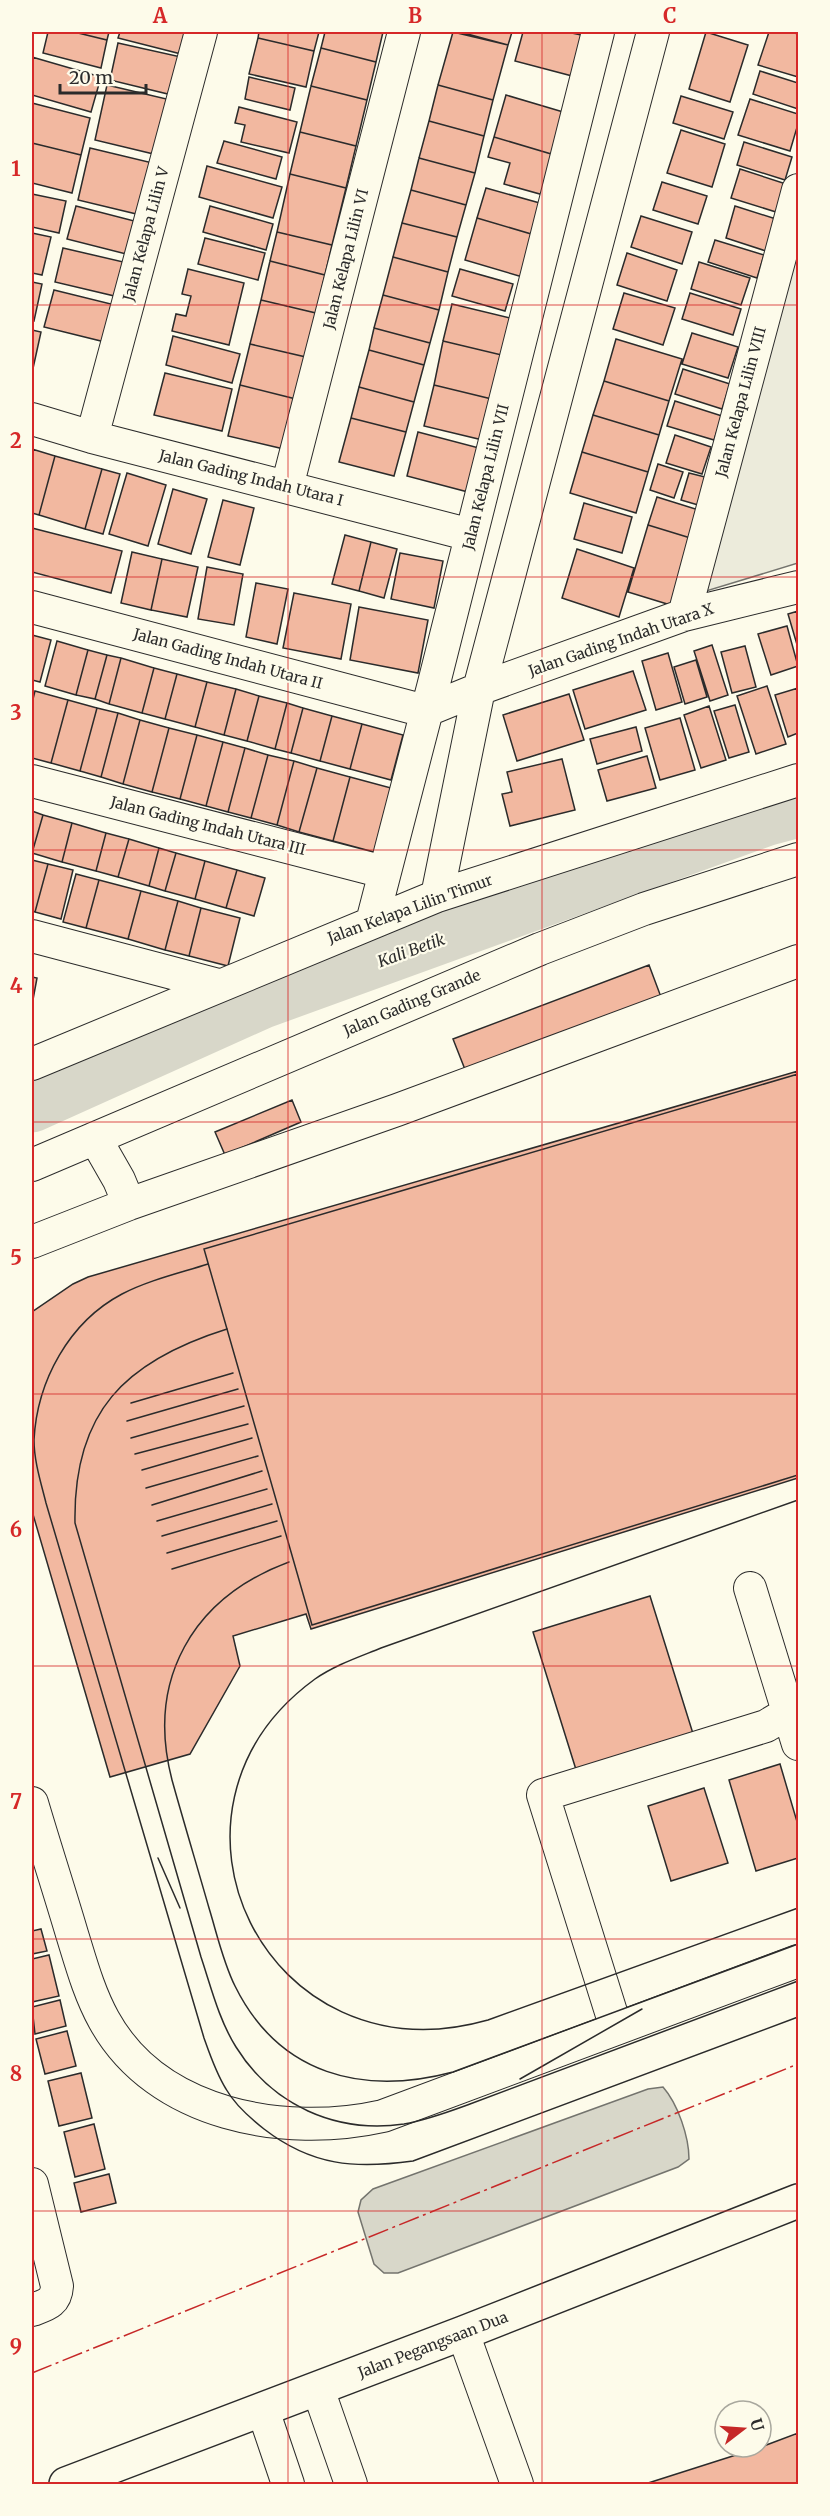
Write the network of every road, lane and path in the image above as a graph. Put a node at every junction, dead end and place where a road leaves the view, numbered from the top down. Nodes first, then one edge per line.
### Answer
1 (201, 32) edge
2 (404, 32) edge
3 (598, 32) edge
4 (652, 32) edge
5 (798, 190) edge
6 (32, 419) edge
7 (92, 437) junction
8 (287, 487) junction
9 (471, 535) junction
10 (798, 587) edge
11 (32, 607) edge
12 (684, 615) junction
13 (479, 689) junction
14 (425, 711) junction
15 (798, 780) edge
16 (32, 781) edge
17 (798, 859) edge
18 (384, 872) junction
19 (437, 896) junction
20 (372, 922) junction
21 (32, 936) edge
22 (798, 961) edge
23 (218, 985) junction
24 (32, 1064) edge
25 (94, 1138) junction
26 (32, 1165) edge
27 (129, 1204) junction
28 (32, 1242) edge
29 (750, 1588) dead end
30 (794, 1710) edge
31 (798, 1744) edge
32 (32, 1803) edge
33 (798, 1961) edge
34 (616, 2028) junction
35 (32, 2184) edge
36 (798, 2201) edge
37 (41, 2307) edge
38 (463, 2333) junction
39 (318, 2389) junction
40 (263, 2410) junction
41 (66, 2484) edge
42 (288, 2484) edge
43 (351, 2484) edge
44 (517, 2484) edge

1 - 7 street, Jalan Kelapa Lilin V
2 - 8 street, Jalan Kelapa Lilin VI
3 - 9 street, Jalan Kelapa Lilin VII
4 - 13 street
5 - 12 street, Jalan Kelapa Lilin VIII
6 - 7 street, Jalan Gading Indah Utara I
7 - 8 street, Jalan Gading Indah Utara I
8 - 9 street, Jalan Gading Indah Utara I
9 - 14 street, Jalan Kelapa Lilin VII
10 - 12 street, Jalan Gading Indah Utara X
11 - 14 street, Jalan Gading Indah Utara II
12 - 13 street, Jalan Gading Indah Utara X
13 - 14 street, Jalan Gading Indah Utara X
13 - 19 street
14 - 18 street, Jalan Kelapa Lilin VII
15 - 19 street, Jalan Kelapa Lilin Timur
16 - 18 street, Jalan Gading Indah Utara III
17 - 25 street, Jalan Gading Grande
18 - 20 street, Jalan Kelapa Lilin VII
19 - 20 street, Jalan Kelapa Lilin Timur
20 - 23 street, Jalan Kelapa Lilin Timur
21 - 23 street
22 - 27 street
23 - 24 street, Jalan Kelapa Lilin Timur
25 - 26 street, Jalan Gading Grande
25 - 27 street
27 - 28 street
29 - 30 street
30 - 31 street
30 - 34 street
32 - 34 street
33 - 34 street
35 - 37 street
36 - 38 main road, Jalan Pegangsaan Dua
38 - 39 main road, Jalan Pegangsaan Dua
38 - 44 street
39 - 40 main road, Jalan Pegangsaan Dua
39 - 43 street
40 - 41 main road, Jalan Pegangsaan Dua
40 - 42 street

